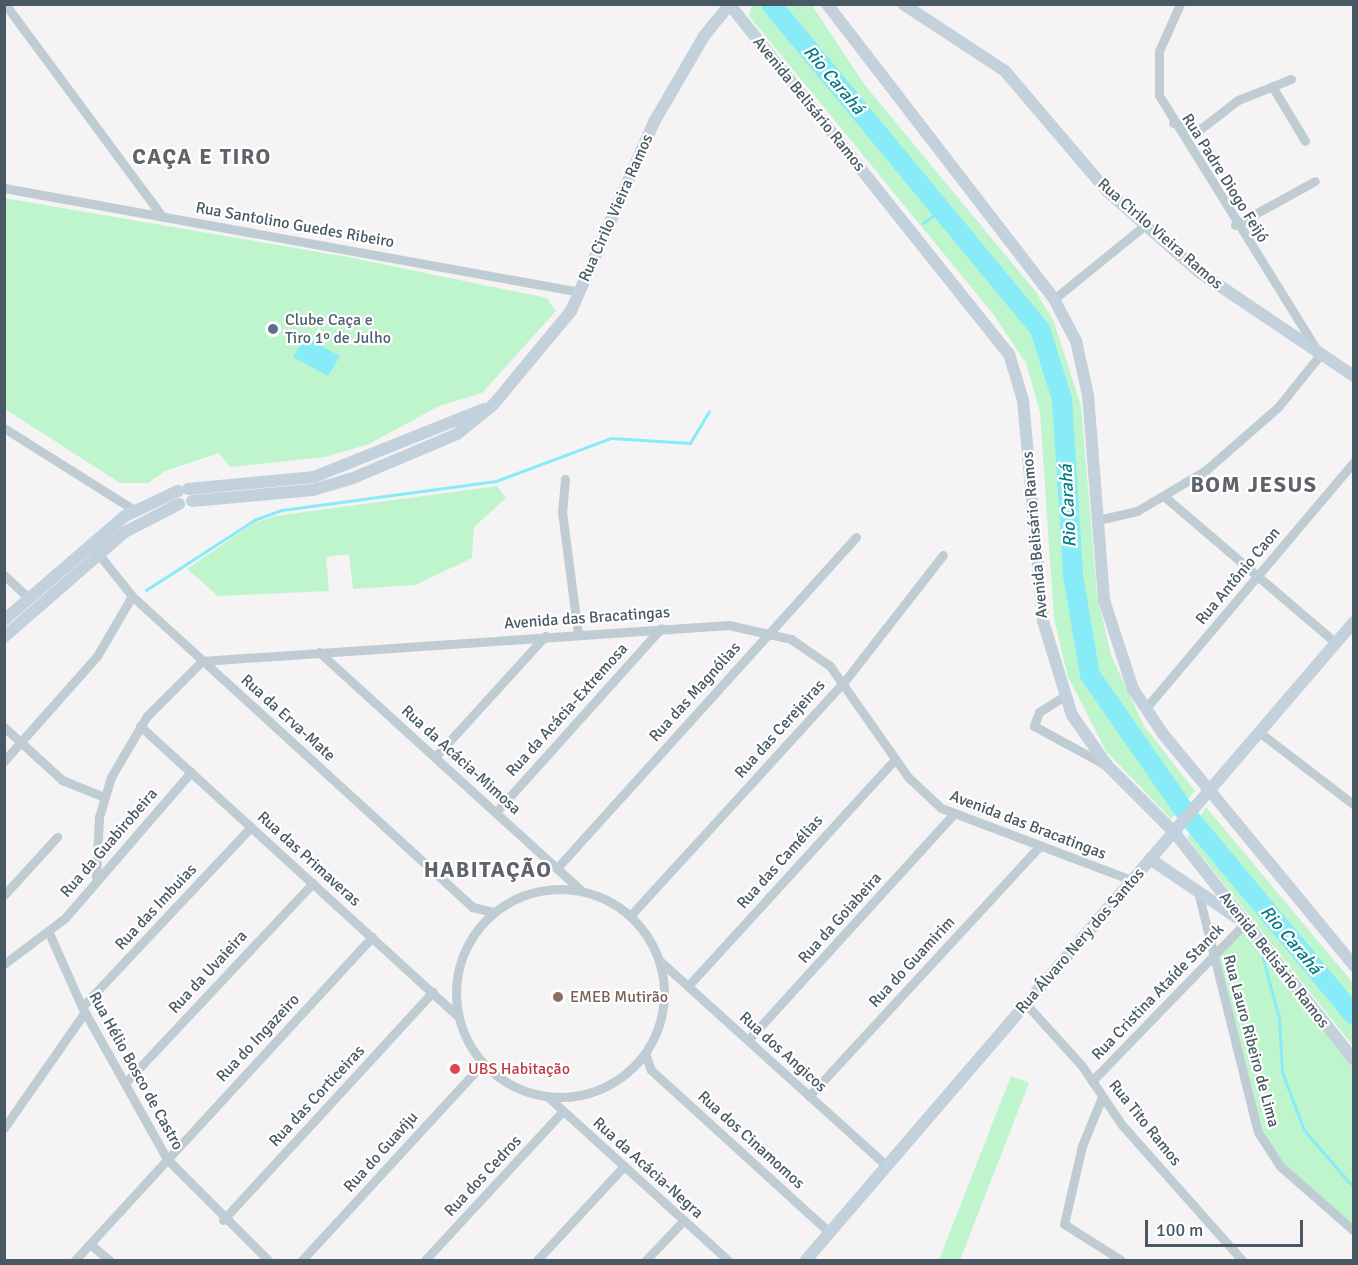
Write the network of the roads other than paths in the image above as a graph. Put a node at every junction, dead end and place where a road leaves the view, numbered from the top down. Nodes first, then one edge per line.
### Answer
1 (5, 4) edge
2 (827, 4) edge
3 (903, 4) edge
4 (1180, 4) edge
5 (730, 5) edge
6 (1291, 79) dead end
7 (1272, 86) junction
8 (1173, 123) junction
9 (1305, 141) dead end
10 (1315, 181) dead end
11 (4, 188) edge
12 (162, 216) junction
13 (1145, 225) junction
14 (1235, 225) junction
15 (580, 292) junction
16 (1054, 299) junction
17 (1320, 355) junction
18 (1353, 376) edge
19 (493, 405) junction
20 (4, 428) edge
21 (1353, 462) edge
22 (565, 479) dead end
23 (183, 490) junction
24 (1165, 498) junction
25 (192, 501) junction
26 (179, 504) junction
27 (134, 510) junction
28 (1098, 519) junction
29 (856, 537) dead end
30 (95, 549) junction
31 (943, 555) dead end
32 (4, 575) edge
33 (1257, 576) junction
34 (132, 596) junction
35 (29, 598) junction
36 (4, 620) edge
37 (1353, 622) edge
38 (661, 628) junction
39 (771, 631) junction
40 (578, 634) junction
41 (545, 636) junction
42 (4, 637) edge
43 (1336, 643) junction
44 (319, 652) junction
45 (202, 660) junction
46 (844, 682) junction
47 (1063, 697) junction
48 (1145, 709) junction
49 (140, 726) junction
50 (4, 727) edge
51 (1259, 732) junction
52 (21, 743) junction
53 (435, 757) junction
54 (895, 759) junction
55 (4, 762) edge
56 (1107, 765) junction
57 (191, 772) junction
58 (1210, 789) junction
59 (104, 796) junction
60 (1353, 805) edge
61 (496, 812) junction
62 (954, 815) junction
63 (252, 827) junction
64 (1176, 829) junction
65 (57, 837) dead end
66 (1038, 848) junction
67 (1150, 859) junction
68 (557, 868) junction
69 (96, 877) junction
70 (1132, 880) junction
71 (313, 883) junction
72 (582, 891) junction
73 (1198, 892) junction
74 (4, 895) edge
75 (472, 907) junction
76 (494, 912) junction
77 (630, 916) junction
78 (1245, 923) junction
79 (479, 927) junction
80 (49, 933) junction
81 (372, 937) junction
82 (1213, 957) junction
83 (660, 961) junction
84 (4, 964) edge
85 (1353, 966) edge
86 (688, 986) junction
87 (433, 992) junction
88 (1026, 1004) junction
89 (84, 1009) junction
90 (457, 1015) junction
91 (748, 1040) junction
92 (645, 1053) junction
93 (1353, 1060) edge
94 (482, 1064) junction
95 (634, 1067) junction
96 (651, 1070) junction
97 (1092, 1081) junction
98 (126, 1082) junction
99 (809, 1096) junction
100 (548, 1097) junction
101 (1102, 1097) junction
102 (563, 1111) junction
103 (4, 1128) edge
104 (167, 1159) junction
105 (624, 1166) junction
106 (887, 1166) junction
107 (223, 1220) junction
108 (684, 1220) junction
109 (1353, 1231) edge
110 (830, 1233) junction
111 (90, 1244) junction
112 (75, 1260) edge
113 (109, 1260) edge
114 (268, 1260) edge
115 (302, 1260) edge
116 (425, 1260) edge
117 (537, 1260) edge
118 (646, 1260) edge
119 (728, 1260) edge
120 (806, 1260) edge
121 (1121, 1260) edge
122 (1242, 1260) edge

1 - 12 street
2 - 16 main road
3 - 13 main road, Rua Cirilo Vieira Ramos
4 - 8 street, Rua Padre Diogo Feijó
5 - 15 main road, Rua Cirilo Vieira Ramos
5 - 47 main road, Avenida Belisário Ramos
6 - 7 street
7 - 8 street
7 - 9 street
8 - 14 street, Rua Padre Diogo Feijó
10 - 14 street
11 - 12 street, Rua Santolino Guedes Ribeiro
12 - 15 street, Rua Santolino Guedes Ribeiro
13 - 16 street
13 - 17 main road, Rua Cirilo Vieira Ramos
14 - 17 street, Rua Padre Diogo Feijó
15 - 19 main road, Rua Cirilo Vieira Ramos
16 - 28 main road
17 - 18 main road, Rua Cirilo Vieira Ramos
17 - 24 street
19 - 23 main road, Rua Cirilo Vieira Ramos
19 - 25 main road, Rua Cirilo Vieira Ramos
20 - 27 street
21 - 33 street, Rua Antônio Caon
22 - 40 street
23 - 25 main road
23 - 26 main road
23 - 27 main road, Rua Cirilo Vieira Ramos
24 - 28 street
24 - 33 street
25 - 26 main road, Rua Cirilo Vieira Ramos
26 - 30 main road, Rua Cirilo Vieira Ramos
27 - 30 main road, Rua Cirilo Vieira Ramos
28 - 48 main road
29 - 39 street, Rua das Magnólias
30 - 34 street, Rua da Erva-Mate
30 - 35 main road, Rua Cirilo Vieira Ramos
30 - 42 main road, Rua Cirilo Vieira Ramos
31 - 46 street, Rua das Cerejeiras
32 - 35 street
33 - 43 street
33 - 48 street, Rua Antônio Caon
34 - 45 street, Rua da Erva-Mate
34 - 52 street
35 - 36 main road, Rua Cirilo Vieira Ramos
37 - 43 main road, Rua Álvaro Nery dos Santos
38 - 39 street, Avenida das Bracatingas
38 - 40 street, Avenida das Bracatingas
38 - 61 street, Rua da Acácia-Extremosa
39 - 46 street, Avenida das Bracatingas
39 - 68 street, Rua das Magnólias
40 - 41 street, Avenida das Bracatingas
41 - 44 street, Avenida das Bracatingas
41 - 53 street
43 - 51 main road, Rua Álvaro Nery dos Santos
44 - 45 street, Avenida das Bracatingas
44 - 53 street, Rua da Acácia-Mimosa
45 - 49 street
45 - 75 street, Rua da Erva-Mate
46 - 54 street, Avenida das Bracatingas
46 - 77 street, Rua das Cerejeiras
47 - 56 main road, Avenida Belisário Ramos
47 - 56 street
48 - 58 main road
49 - 57 street, Rua das Primaveras
49 - 59 street
50 - 52 street
51 - 58 main road, Rua Álvaro Nery dos Santos
51 - 60 street
52 - 55 street
52 - 59 street
53 - 61 street, Rua da Acácia-Mimosa
54 - 62 street, Avenida das Bracatingas
54 - 86 street, Rua das Camélias
56 - 64 main road, Avenida Belisário Ramos
57 - 63 street, Rua das Primaveras
57 - 69 street, Rua da Guabirobeira
58 - 64 main road, Rua Álvaro Nery dos Santos
58 - 85 main road
59 - 69 street
61 - 68 street, Rua da Acácia-Mimosa
62 - 66 street, Avenida das Bracatingas
62 - 91 street, Rua da Goiabeira
63 - 71 street, Rua das Primaveras
63 - 89 street, Rua das Imbuias
64 - 67 main road, Rua Álvaro Nery dos Santos
64 - 78 main road, Avenida Belisário Ramos
65 - 74 street
66 - 70 street, Avenida das Bracatingas
66 - 99 street, Rua do Guamirim
67 - 70 main road, Rua Álvaro Nery dos Santos
67 - 73 main road
68 - 72 street, Rua da Acácia-Mimosa
69 - 80 street, Rua da Guabirobeira
70 - 88 main road, Rua Álvaro Nery dos Santos
71 - 81 street, Rua das Primaveras
71 - 98 street, Rua da Uvaieira
72 - 76 street
72 - 77 street
73 - 78 main road
73 - 82 street, Rua Lauro Ribeiro de Lima
75 - 76 street, Rua da Erva-Mate
75 - 79 street, Rua da Erva-Mate
76 - 79 street
77 - 83 street
78 - 82 street, Rua Cristina Ataíde Stanck
78 - 93 main road, Avenida Belisário Ramos
79 - 90 street
80 - 84 street, Rua da Guabirobeira
80 - 89 street, Rua Hélio Bosco de Castro
81 - 87 street, Rua das Primaveras
81 - 104 street, Rua do Ingazeiro
82 - 97 street, Rua Cristina Ataíde Stanck
82 - 109 street, Rua Lauro Ribeiro de Lima
83 - 86 street, Rua dos Angicos
83 - 92 street
86 - 91 street, Rua dos Angicos
87 - 90 street, Rua das Primaveras
87 - 107 street, Rua das Corticeiras
88 - 97 street, Rua Tito Ramos
88 - 106 main road, Rua Álvaro Nery dos Santos
89 - 98 street, Rua Hélio Bosco de Castro
89 - 103 street, Rua das Imbuias
90 - 94 street
91 - 99 street, Rua dos Angicos
92 - 95 street
92 - 96 street, Rua dos Cinamomos
94 - 100 street
94 - 115 street, Rua do Guaviju
95 - 96 street
95 - 100 street
96 - 110 street, Rua dos Cinamomos
97 - 101 street, Rua Tito Ramos
98 - 104 street, Rua Hélio Bosco de Castro
99 - 106 street, Rua dos Angicos
100 - 102 street, Rua da Acácia-Negra
101 - 121 street
101 - 122 street, Rua Tito Ramos
102 - 105 street, Rua da Acácia-Negra
102 - 116 street, Rua dos Cedros
104 - 107 street, Rua Hélio Bosco de Castro
104 - 111 street, Rua do Ingazeiro
105 - 108 street, Rua da Acácia-Negra
105 - 117 street
106 - 110 main road, Rua Álvaro Nery dos Santos
107 - 114 street, Rua Hélio Bosco de Castro
108 - 118 street
108 - 119 street, Rua da Acácia-Negra
110 - 120 main road, Rua Álvaro Nery dos Santos
111 - 112 street, Rua do Ingazeiro
111 - 113 street

